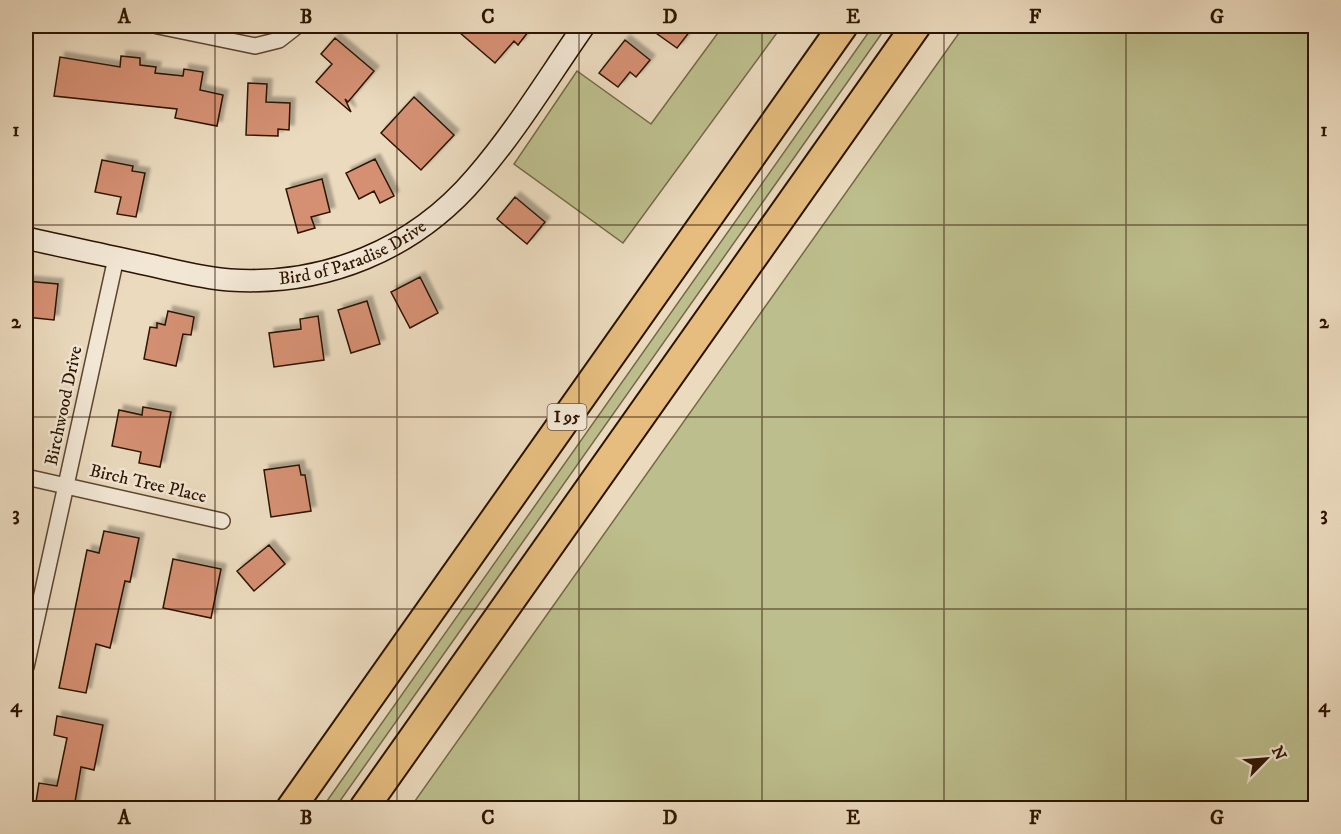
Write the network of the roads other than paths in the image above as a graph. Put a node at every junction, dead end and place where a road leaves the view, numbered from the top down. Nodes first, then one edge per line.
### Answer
1 (158, 26) edge
2 (297, 26) edge
3 (584, 26) edge
4 (843, 26) edge
5 (916, 26) edge
6 (26, 238) edge
7 (116, 258) junction
8 (26, 477) edge
9 (66, 486) junction
10 (222, 521) dead end
11 (26, 667) edge
12 (291, 808) edge
13 (364, 808) edge

1 - 2 street
3 - 7 street, Bird of Paradise Drive
4 - 12 highway, I 95
5 - 13 highway
6 - 7 street, Bird of Paradise Drive
7 - 9 street, Birchwood Drive
8 - 9 street, Birch Tree Place
9 - 10 street, Birch Tree Place
9 - 11 street, Birchwood Drive

